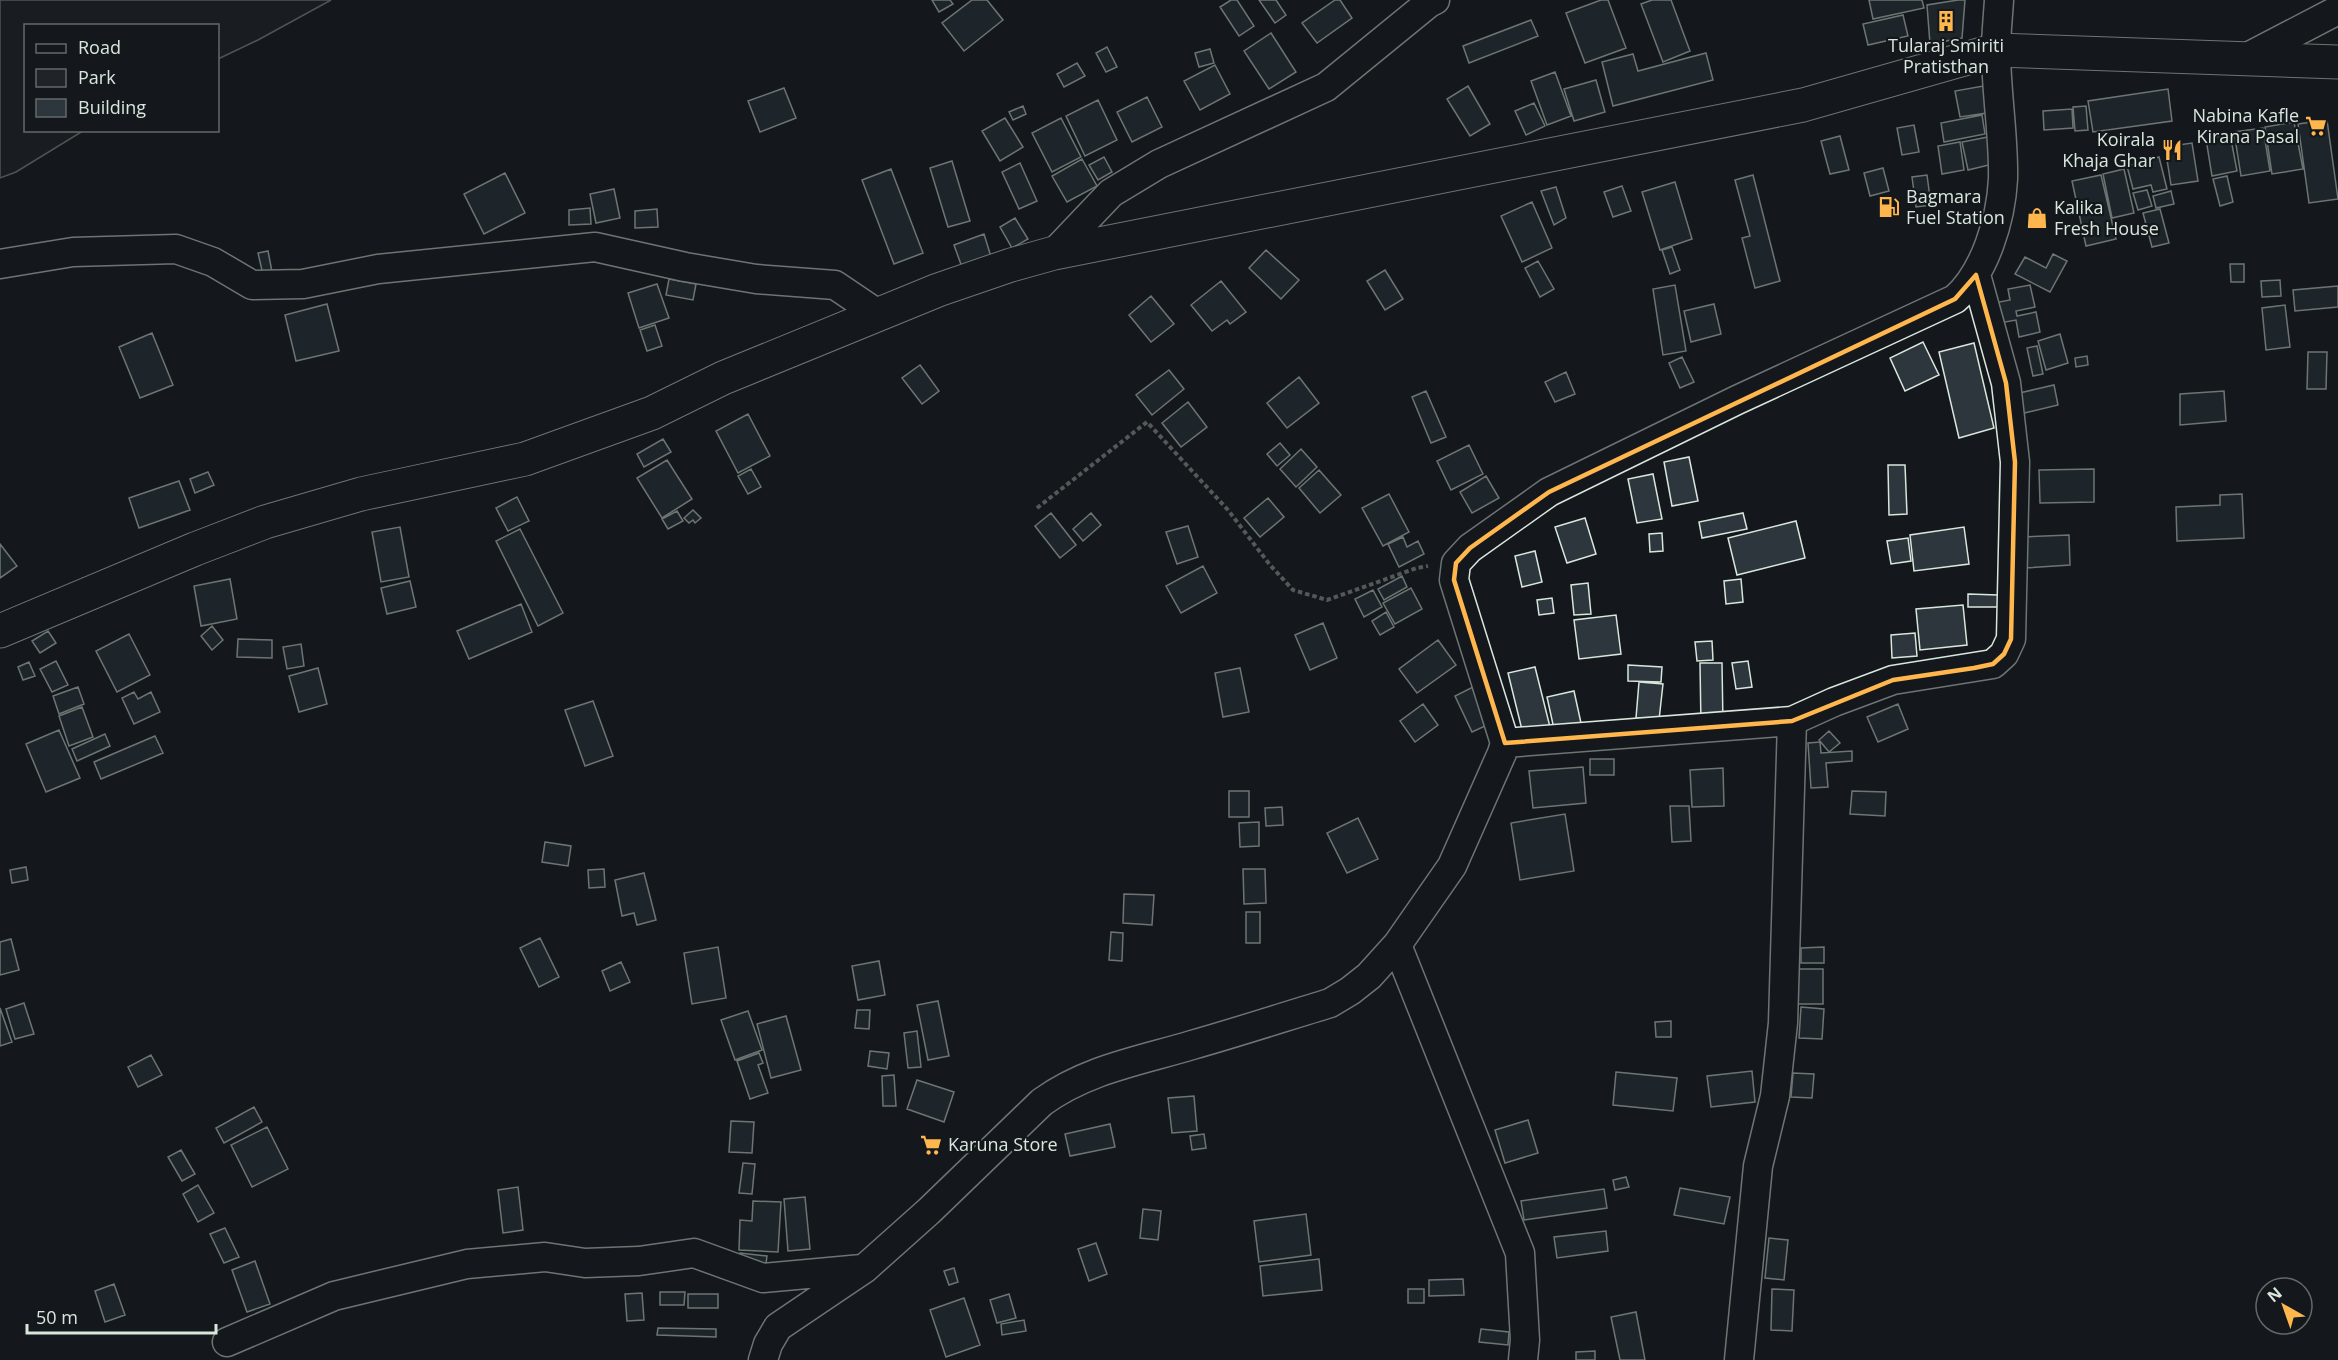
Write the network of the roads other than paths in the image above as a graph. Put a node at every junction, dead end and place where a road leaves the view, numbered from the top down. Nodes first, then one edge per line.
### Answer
1 (1436, 0) edge
2 (1999, 0) edge
3 (2338, 10) edge
4 (1996, 50) junction
5 (2244, 59) junction
6 (2337, 67) edge
7 (1054, 253) junction
8 (0, 264) edge
9 (1976, 275) junction
10 (878, 314) junction
11 (0, 631) edge
12 (1792, 721) junction
13 (1505, 743) junction
14 (1397, 945) junction
15 (864, 1269) junction
16 (227, 1342) dead end
17 (763, 1360) edge
18 (1523, 1360) edge
19 (1739, 1360) edge

1 - 7 street
2 - 4 street
3 - 5 street
4 - 5 main road
4 - 7 main road
4 - 9 street
5 - 6 main road
7 - 10 main road
8 - 10 street
9 - 12 street
9 - 13 street
10 - 11 main road
12 - 13 street
12 - 19 street
13 - 14 street
14 - 15 street
14 - 18 street
15 - 16 street
15 - 17 street

